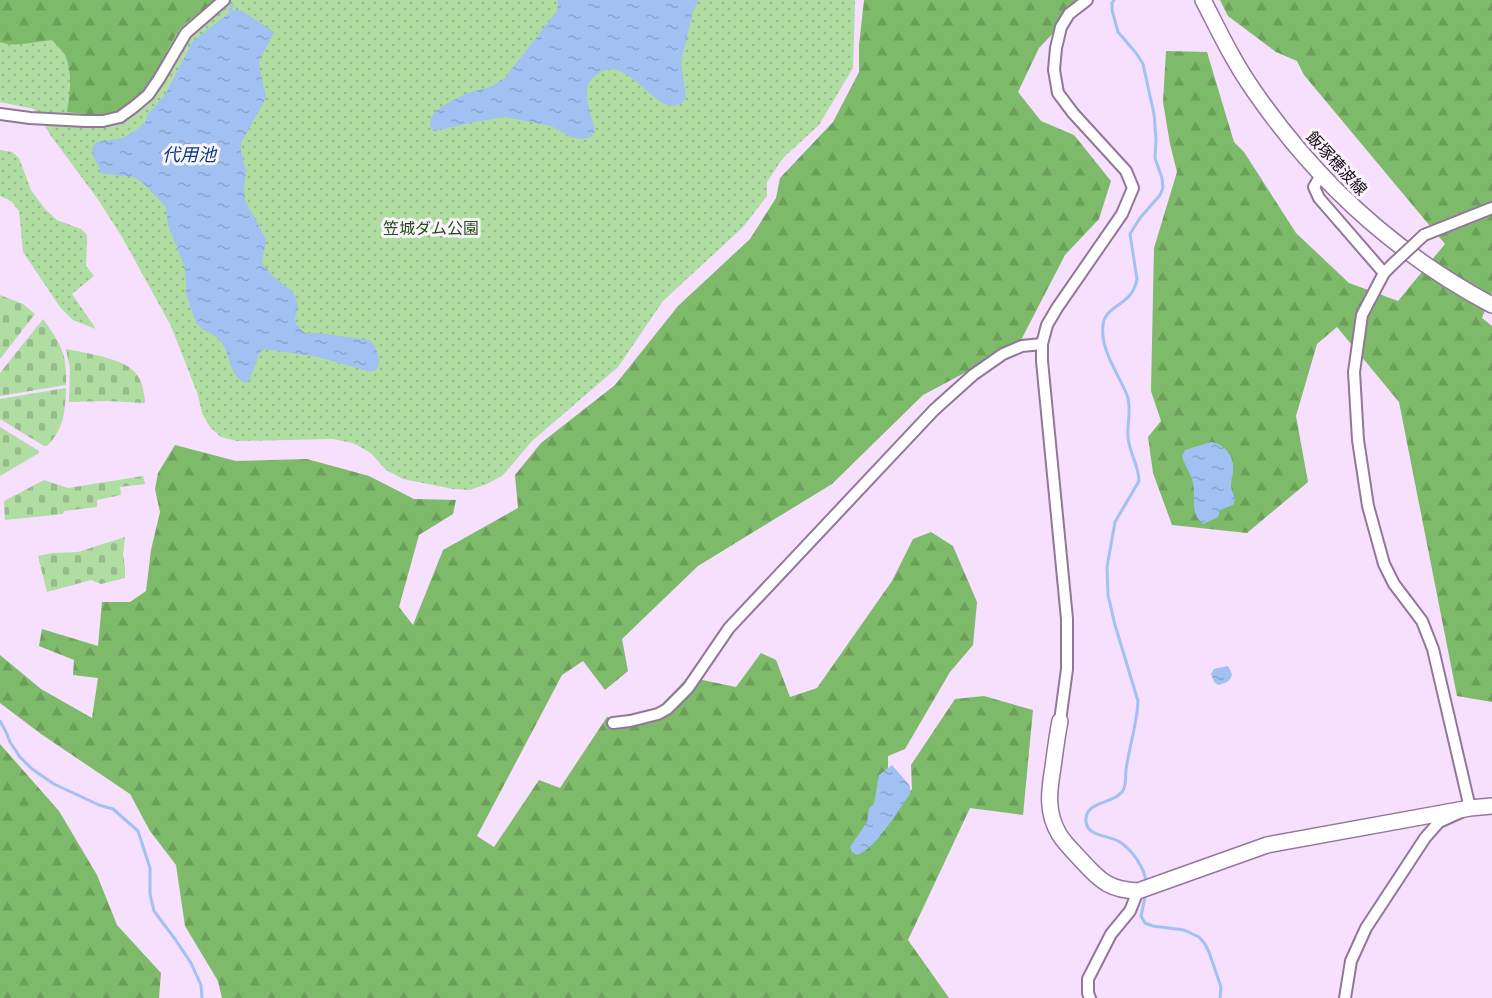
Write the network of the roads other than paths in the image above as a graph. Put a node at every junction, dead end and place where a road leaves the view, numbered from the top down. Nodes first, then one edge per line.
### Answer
1 (224, 0) edge
2 (1088, 0) edge
3 (1203, 0) edge
4 (0, 114) edge
5 (1321, 175) junction
6 (1492, 208) edge
7 (1384, 273) junction
8 (1492, 306) edge
9 (1042, 344) junction
10 (1060, 721) joint
11 (613, 723) dead end
12 (1492, 806) edge
13 (1470, 808) junction
14 (1138, 891) junction
15 (1090, 998) edge
16 (1345, 998) edge

1 - 4 street
2 - 9 street
3 - 5 street, 飯塚穂波線
5 - 7 street
5 - 8 street, 飯塚穂波線
6 - 7 street, bridge
7 - 13 street
9 - 10 street
9 - 11 street
10 - 14 street
12 - 13 street
13 - 14 street
13 - 16 street
14 - 15 street

